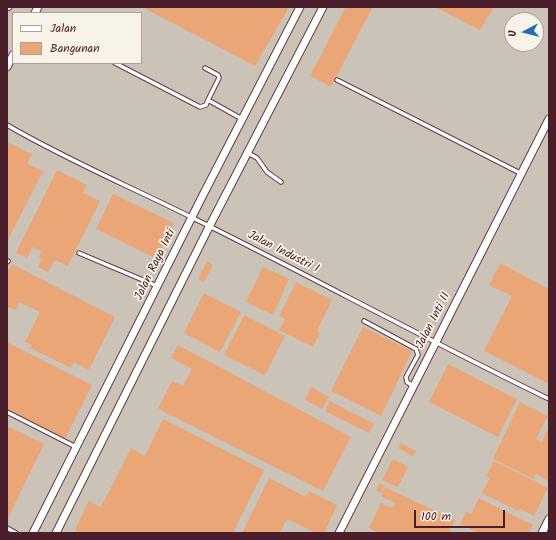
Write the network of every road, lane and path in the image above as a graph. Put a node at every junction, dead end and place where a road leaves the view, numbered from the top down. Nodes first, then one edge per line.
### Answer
1 (300, 7) edge
2 (323, 7) edge
3 (12, 57) edge
4 (117, 64) edge
5 (7, 67) edge
6 (205, 68) dead end
7 (337, 80) dead end
8 (208, 100) junction
9 (243, 119) junction
10 (549, 119) edge
11 (7, 125) edge
12 (248, 153) junction
13 (522, 174) junction
14 (282, 182) dead end
15 (192, 218) junction
16 (209, 227) junction
17 (79, 253) dead end
18 (158, 286) junction
19 (364, 321) dead end
20 (436, 343) junction
21 (414, 387) junction
22 (549, 399) edge
23 (7, 412) edge
24 (77, 447) junction
25 (549, 519) edge
26 (7, 528) edge
27 (16, 533) edge
28 (33, 533) edge
29 (56, 533) edge
30 (339, 533) edge
31 (542, 533) edge

1 - 9 street, Jalan Raya Inti
2 - 12 street
3 - 5 street
4 - 8 lane
6 - 8 lane
7 - 13 lane
8 - 9 lane
9 - 15 street, Jalan Raya Inti
10 - 13 street, Jalan Inti II
11 - 15 lane, Jalan Industri I
12 - 14 lane
12 - 16 street
13 - 20 street, Jalan Inti II
15 - 16 lane, Jalan Industri I
15 - 18 street, Jalan Raya Inti
16 - 20 lane, Jalan Industri I
16 - 29 street
17 - 18 lane
18 - 24 street, Jalan Raya Inti
19 - 21 lane
20 - 21 street, Jalan Inti II
20 - 22 lane, Jalan Industri I
21 - 30 street, Jalan Inti II
23 - 24 lane
24 - 28 street, Jalan Raya Inti
25 - 31 street
26 - 27 lane

